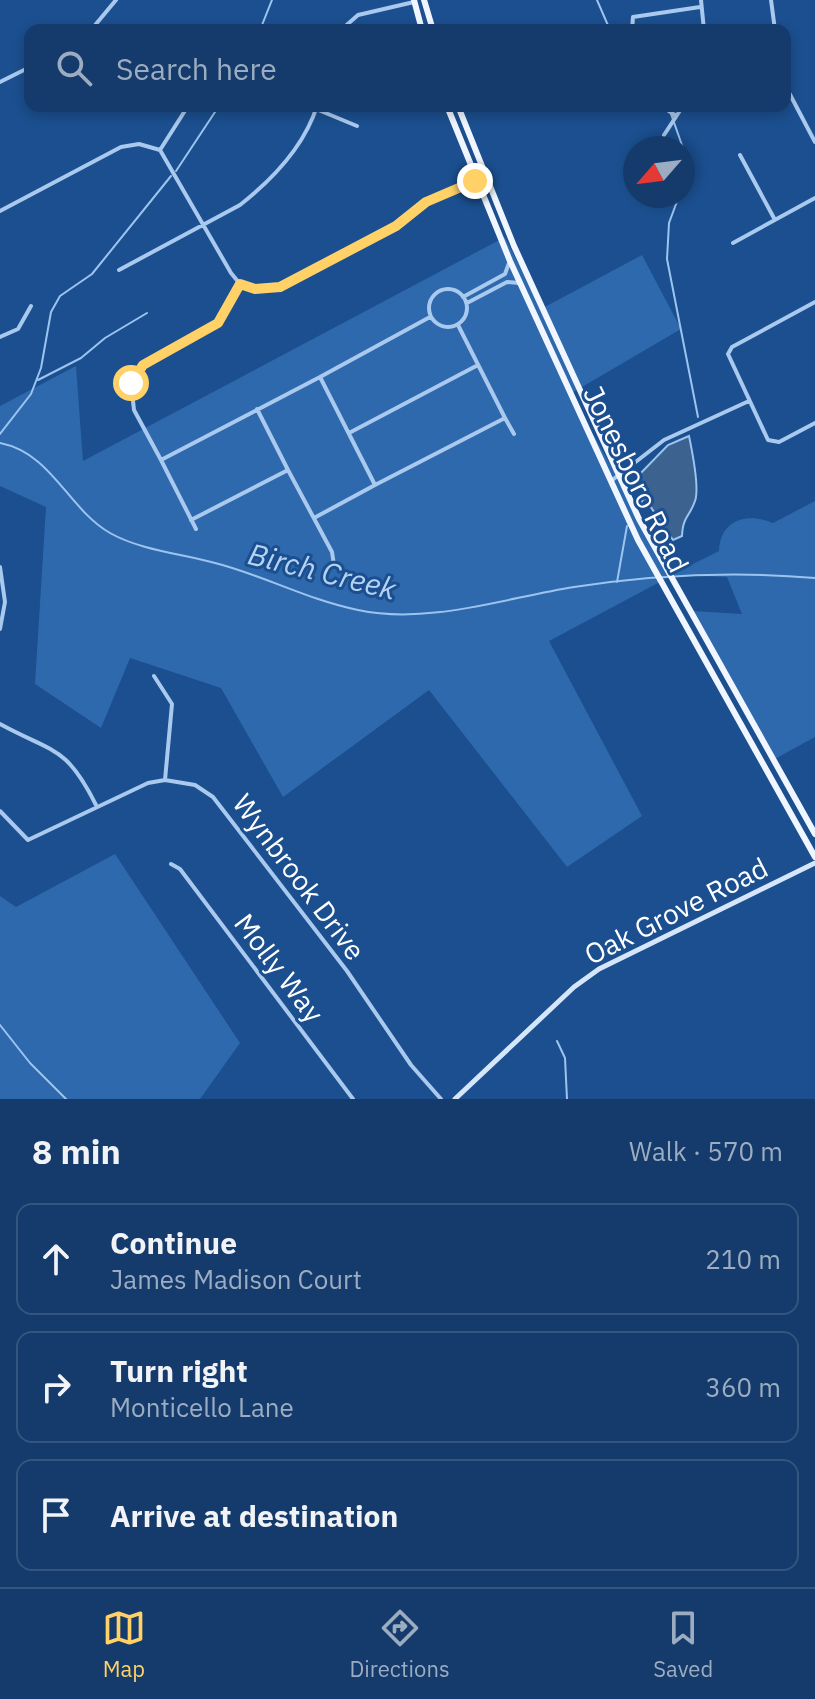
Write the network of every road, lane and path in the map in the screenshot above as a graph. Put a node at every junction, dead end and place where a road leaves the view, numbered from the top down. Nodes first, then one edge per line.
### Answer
1 (116, 0) edge
2 (424, 0) edge
3 (701, 0) edge
4 (771, 0) edge
5 (414, 1) edge
6 (700, 7) junction
7 (96, 24) edge
8 (348, 24) edge
9 (420, 24) edge
10 (431, 24) edge
11 (632, 24) edge
12 (703, 24) edge
13 (774, 24) edge
14 (24, 70) edge
15 (0, 82) edge
16 (791, 96) edge
17 (184, 112) edge
18 (314, 112) edge
19 (325, 112) edge
20 (449, 112) edge
21 (460, 112) edge
22 (670, 112) edge
23 (679, 112) edge
24 (676, 116) junction
25 (357, 126) dead end
26 (664, 135) dead end
27 (815, 142) edge
28 (160, 150) junction
29 (740, 155) dead end
30 (484, 177) junction
31 (475, 181) junction
32 (815, 198) edge
33 (0, 211) edge
34 (775, 220) junction
35 (203, 225) junction
36 (733, 243) dead end
37 (510, 261) junction
38 (119, 270) dead end
39 (240, 284) junction
40 (521, 284) junction
41 (463, 297) junction
42 (815, 302) edge
43 (467, 303) junction
44 (31, 306) dead end
45 (430, 317) junction
46 (458, 325) junction
47 (0, 337) edge
48 (478, 365) junction
49 (320, 377) junction
50 (749, 401) junction
51 (257, 409) junction
52 (505, 418) junction
53 (815, 423) edge
54 (349, 433) junction
55 (514, 434) dead end
56 (161, 460) junction
57 (288, 470) junction
58 (619, 477) junction
59 (611, 481) junction
60 (375, 485) junction
61 (314, 518) junction
62 (191, 520) junction
63 (196, 529) dead end
64 (334, 565) dead end
65 (0, 567) edge
66 (0, 629) edge
67 (154, 676) dead end
68 (0, 724) edge
69 (165, 780) junction
70 (96, 805) junction
71 (0, 811) edge
72 (815, 834) edge
73 (815, 857) edge
74 (815, 863) edge
75 (171, 864) dead end
76 (353, 1099) edge
77 (441, 1099) edge
78 (455, 1099) edge

1 - 7 street
2 - 10 main road
3 - 6 street
4 - 13 street
5 - 8 street
5 - 9 main road
6 - 11 street
6 - 12 street
14 - 15 street
16 - 27 street
17 - 28 street
18 - 35 street
19 - 25 street
20 - 31 main road, Jonesboro Road
21 - 30 main road, Jonesboro Road
22 - 24 street
23 - 24 street
24 - 26 street
28 - 33 street
28 - 35 street
29 - 34 street
30 - 31 street
30 - 58 main road, Jonesboro Road
31 - 37 main road, Jonesboro Road
31 - 39 street
32 - 34 street
34 - 36 street
35 - 38 street
35 - 39 street
37 - 40 main road, Jonesboro Road
37 - 41 street
39 - 56 street
40 - 43 street
40 - 59 main road, Jonesboro Road
41 - 43 street
41 - 45 street
42 - 50 street
43 - 46 street
44 - 47 street
45 - 46 street
45 - 49 street
46 - 48 street
48 - 52 street
48 - 54 street
49 - 51 street
49 - 54 street
50 - 53 street
50 - 58 street
51 - 56 street
51 - 57 street
52 - 55 street
52 - 60 street
54 - 60 street
56 - 62 street
57 - 61 street
57 - 62 street
58 - 59 street
58 - 72 main road, Jonesboro Road
59 - 73 main road, Jonesboro Road
60 - 61 street
61 - 64 street
62 - 63 street
65 - 66 street
67 - 69 street
68 - 70 street
69 - 70 street
69 - 77 street, Wynbrook Drive
70 - 71 street
74 - 78 street, Oak Grove Road
75 - 76 street, Molly Way

